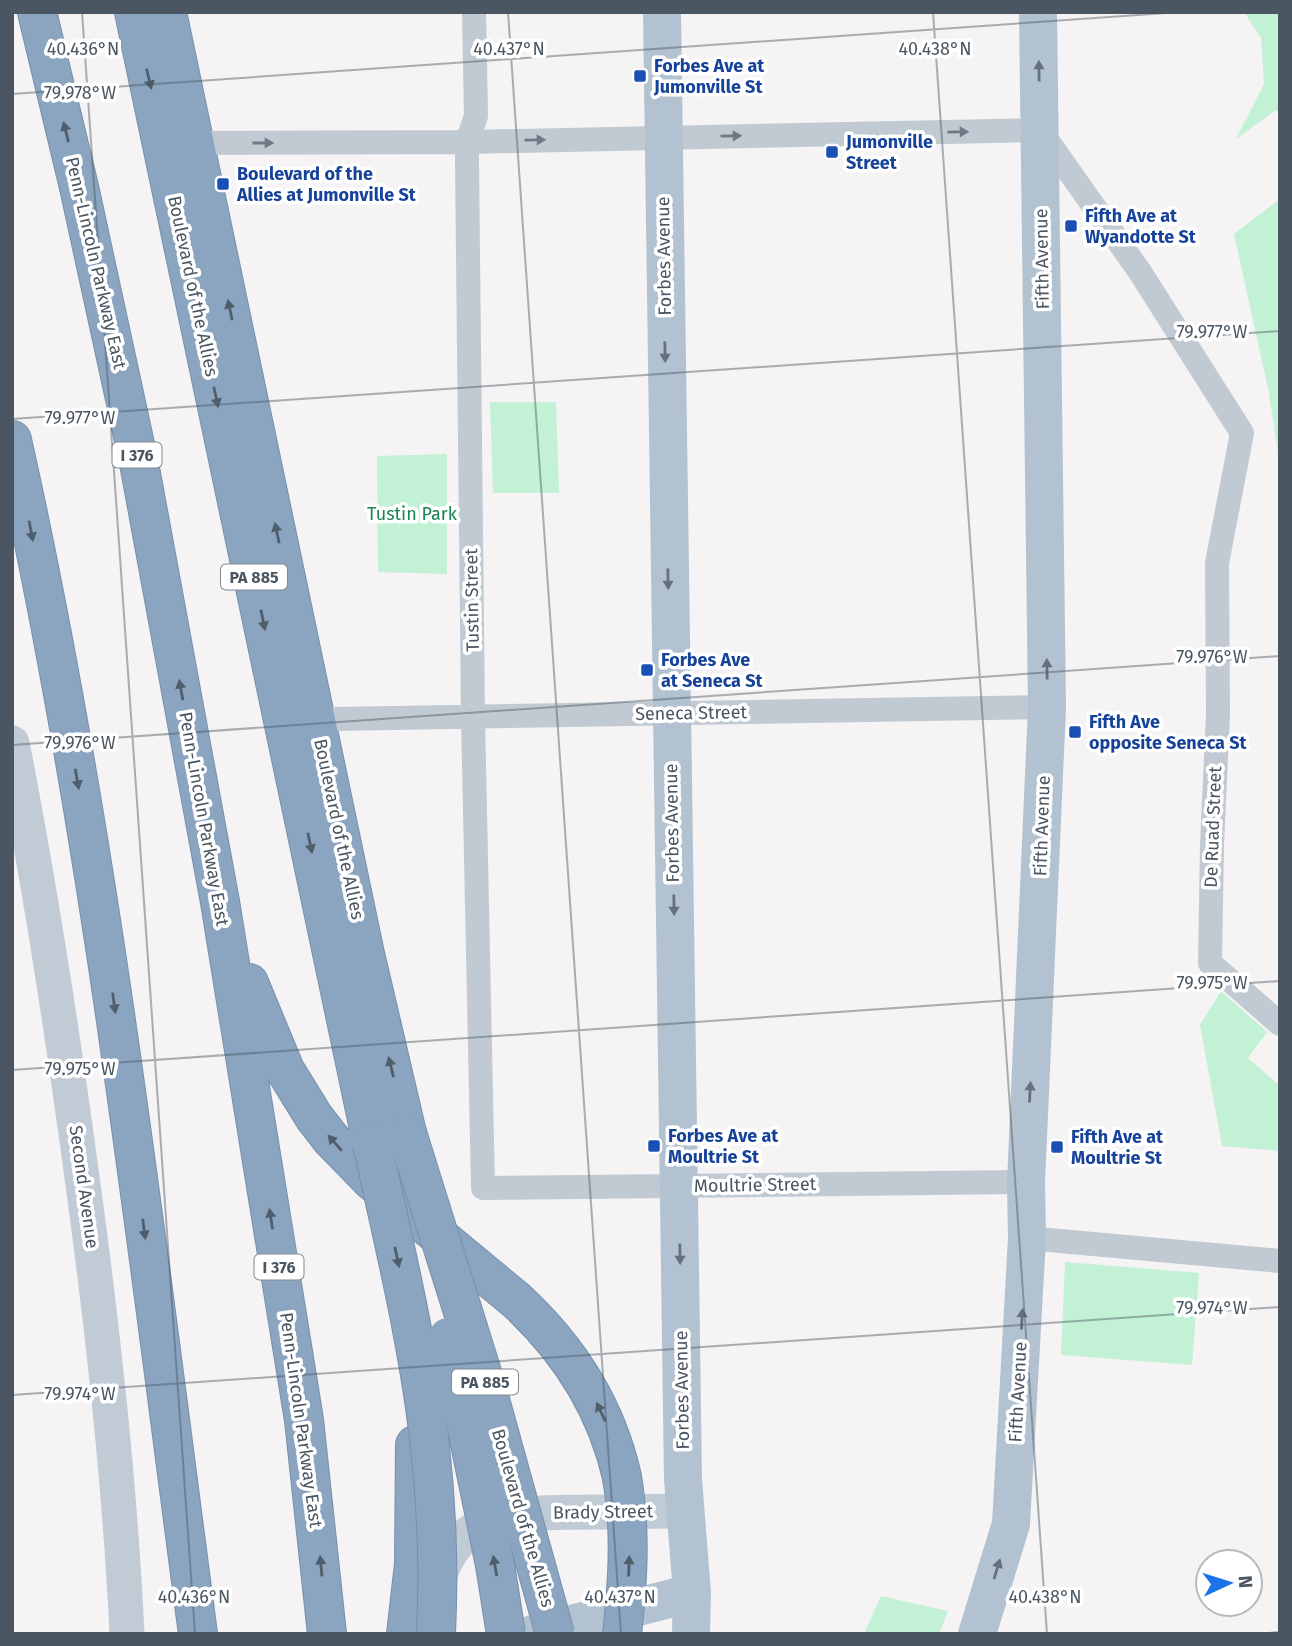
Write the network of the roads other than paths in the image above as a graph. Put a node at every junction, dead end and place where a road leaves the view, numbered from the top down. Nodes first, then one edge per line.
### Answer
1 (37, 12) edge
2 (134, 12) edge
3 (167, 12) edge
4 (474, 12) edge
5 (662, 12) edge
6 (1038, 12) edge
7 (1040, 130) junction
8 (663, 137) junction
9 (467, 142) junction
10 (195, 143) junction
11 (12, 440) edge
12 (1047, 707) junction
13 (670, 713) junction
14 (473, 717) junction
15 (335, 719) dead end
16 (12, 743) edge
17 (220, 902) junction
18 (1280, 1024) edge
19 (390, 1138) junction
20 (1026, 1182) junction
21 (679, 1186) junction
22 (483, 1188) joint
23 (1027, 1238) junction
24 (1280, 1261) edge
25 (150, 1278) junction
26 (411, 1325) junction
27 (684, 1511) junction
28 (692, 1593) junction
29 (566, 1628) edge
30 (127, 1634) edge
31 (172, 1634) edge
32 (198, 1634) edge
33 (327, 1634) edge
34 (406, 1634) edge
35 (430, 1634) edge
36 (436, 1634) edge
37 (506, 1634) edge
38 (533, 1634) edge
39 (622, 1634) edge
40 (691, 1634) edge
41 (976, 1634) edge

17 -> 1 highway, Penn-Lincoln Parkway East / I 376
2 -> 19 highway, Boulevard of the Allies / PA 885
3 - 10 highway, Boulevard of the Allies / PA 885
4 - 9 street, Tustin Street
5 - 8 main road, Forbes Avenue
7 -> 6 main road, Fifth Avenue
8 -> 7 street
12 -> 7 main road, Fifth Avenue
7 - 18 street, De Ruad Street
9 -> 8 street
8 -> 13 main road, Forbes Avenue
10 -> 9 street
9 - 14 street, Tustin Street
19 -> 10 highway, Boulevard of the Allies / PA 885
11 -> 25 highway
12 - 13 street, Seneca Street
20 -> 12 main road, Fifth Avenue
13 - 14 street, Seneca Street
13 -> 21 main road, Forbes Avenue
14 - 15 street, Seneca Street
14 - 22 street, Tustin Street
16 - 30 main road, Second Avenue
33 -> 17 highway, Penn-Lincoln Parkway East / I 376
39 -> 17 highway, bridge
19 -> 26 highway, Boulevard of the Allies / PA 885, bridge
19 - 29 highway, Boulevard of the Allies / PA 885, bridge
37 -> 19 highway, bridge
20 - 21 street, Moultrie Street
20 - 23 main road, Fifth Avenue
21 - 22 street, Moultrie Street
21 -> 27 main road, Forbes Avenue
23 - 24 street
41 -> 23 main road, Fifth Avenue
25 - 31 highway
25 - 32 highway
26 - 34 highway, bridge
26 - 36 highway, Boulevard of the Allies / PA 885, bridge
27 - 28 main road, Forbes Avenue
27 - 35 main road, Brady Street
28 - 29 main road
28 - 40 main road, Forbes Avenue
29 - 38 main road

